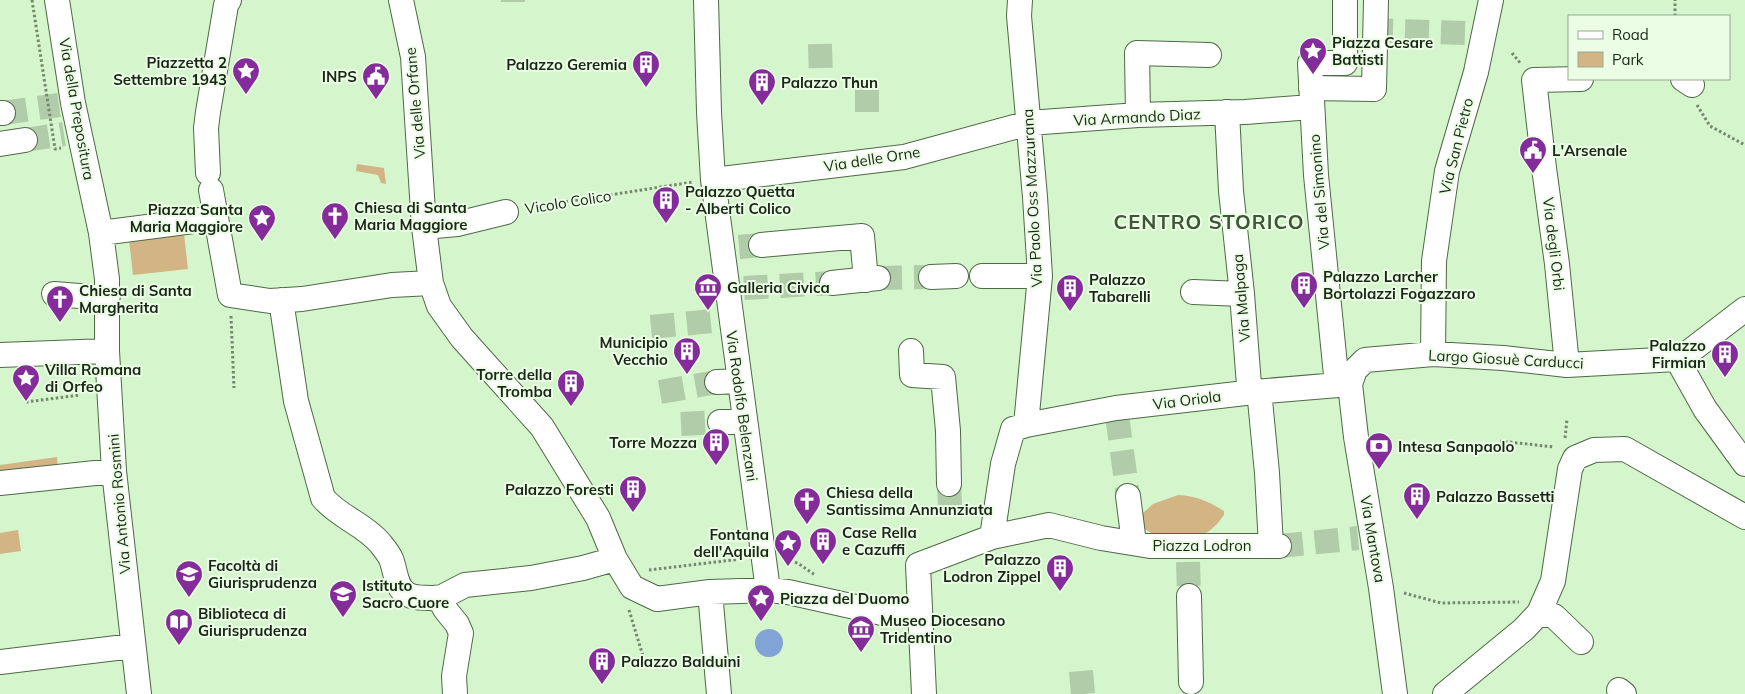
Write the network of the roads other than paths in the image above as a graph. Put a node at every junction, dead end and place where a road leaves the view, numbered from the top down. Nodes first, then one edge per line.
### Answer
1 (57, 0) edge
2 (229, 0) edge
3 (401, 0) edge
4 (706, 0) edge
5 (1020, 0) edge
6 (1345, 0) edge
7 (1376, 0) edge
8 (1491, 0) edge
9 (1369, 30) tunnel mouth
10 (1345, 31) junction
11 (1209, 55) dead end
12 (1568, 79) edge
13 (1312, 104) junction
14 (1236, 112) junction
15 (1138, 115) junction
16 (1028, 123) junction
17 (24, 140) tunnel mouth
18 (0, 144) edge
19 (713, 180) junction
20 (506, 212) road end
21 (216, 218) junction
22 (99, 226) junction
23 (424, 227) junction
24 (741, 247) junction
25 (956, 276) dead end
26 (982, 276) dead end
27 (1040, 276) junction
28 (931, 277) tunnel mouth
29 (431, 283) junction
30 (832, 283) tunnel mouth
31 (1192, 292) dead end
32 (54, 294) dead end
33 (1242, 294) junction
34 (275, 301) junction
35 (108, 305) junction
36 (1745, 309) edge
37 (107, 351) junction
38 (911, 351) dead end
39 (1433, 354) junction
40 (0, 355) edge
41 (1677, 359) junction
42 (1567, 364) junction
43 (1344, 385) junction
44 (1254, 392) junction
45 (720, 422) tunnel mouth
46 (745, 422) junction
47 (1026, 426) junction
48 (1745, 464) edge
49 (114, 470) junction
50 (1267, 473) joint
51 (0, 483) edge
52 (949, 484) tunnel mouth
53 (1128, 496) tunnel mouth
54 (1745, 517) edge
55 (992, 537) junction
56 (1134, 543) junction
57 (615, 559) junction
58 (768, 590) junction
59 (710, 592) junction
60 (1189, 596) tunnel mouth
61 (434, 598) junction
62 (1539, 612) junction
63 (920, 613) junction
64 (1581, 642) dead end
65 (133, 646) junction
66 (0, 662) edge
67 (1190, 682) dead end
68 (139, 694) edge
69 (455, 694) edge
70 (720, 694) edge
71 (924, 694) edge
72 (1395, 694) edge
73 (1445, 694) edge

1 - 22 street, Via della Prepositura
2 - 21 street
3 - 23 street, Via delle Orfane
4 - 19 street, Via Rodolfo Belenzani
5 - 16 street, Via Paolo Oss Mazzurana
6 - 10 street
7 - 13 street
8 - 39 street, Via San Pietro
9 - 10 street
10 - 13 street
11 - 15 street
12 - 42 street, Via degli Orbi
13 - 14 street
13 - 43 street, Via del Simonino
14 - 15 street, Via Armando Diaz
14 - 33 street, Via Malpaga
15 - 16 street, Via Armando Diaz
16 - 19 street, Via delle Orne
16 - 27 street, Via Paolo Oss Mazzurana
17 - 18 street
19 - 24 street, Via Rodolfo Belenzani
20 - 23 street, Vicolo Colico
21 - 22 street
21 - 34 street
22 - 35 street
23 - 29 street
24 - 30 street
24 - 46 street, Via Rodolfo Belenzani
25 - 28 street
26 - 27 street
27 - 47 street, Via Paolo Oss Mazzurana
29 - 34 street
29 - 57 street
31 - 33 street
32 - 35 street
33 - 44 street, Via Malpaga
34 - 61 street
35 - 37 street, Via Antonio Rosmini
36 - 41 street
37 - 40 street
37 - 49 street, Via Antonio Rosmini
38 - 52 street
39 - 42 street, Largo Giosuè Carducci
39 - 43 street, Largo Giosuè Carducci
41 - 42 street, Largo Giosuè Carducci
41 - 48 street
43 - 44 street, Via Oriola
43 - 72 street, Via Mantova
44 - 47 street, Via Oriola
44 - 50 street, Via Malpaga
45 - 46 street
46 - 58 street, Via Rodolfo Belenzani
47 - 55 street
49 - 51 street
49 - 65 street, Via Antonio Rosmini
50 - 56 street, Piazza Lodron
53 - 56 street, Piazza Lodron
54 - 62 street
55 - 56 street, Piazza Lodron
55 - 63 street, Piazza Lodron
57 - 59 street
57 - 61 street
58 - 59 street
58 - 63 street
59 - 70 street
60 - 67 street
61 - 69 street
62 - 64 street
62 - 73 street
63 - 71 street
65 - 66 street
65 - 68 street, Via Antonio Rosmini

